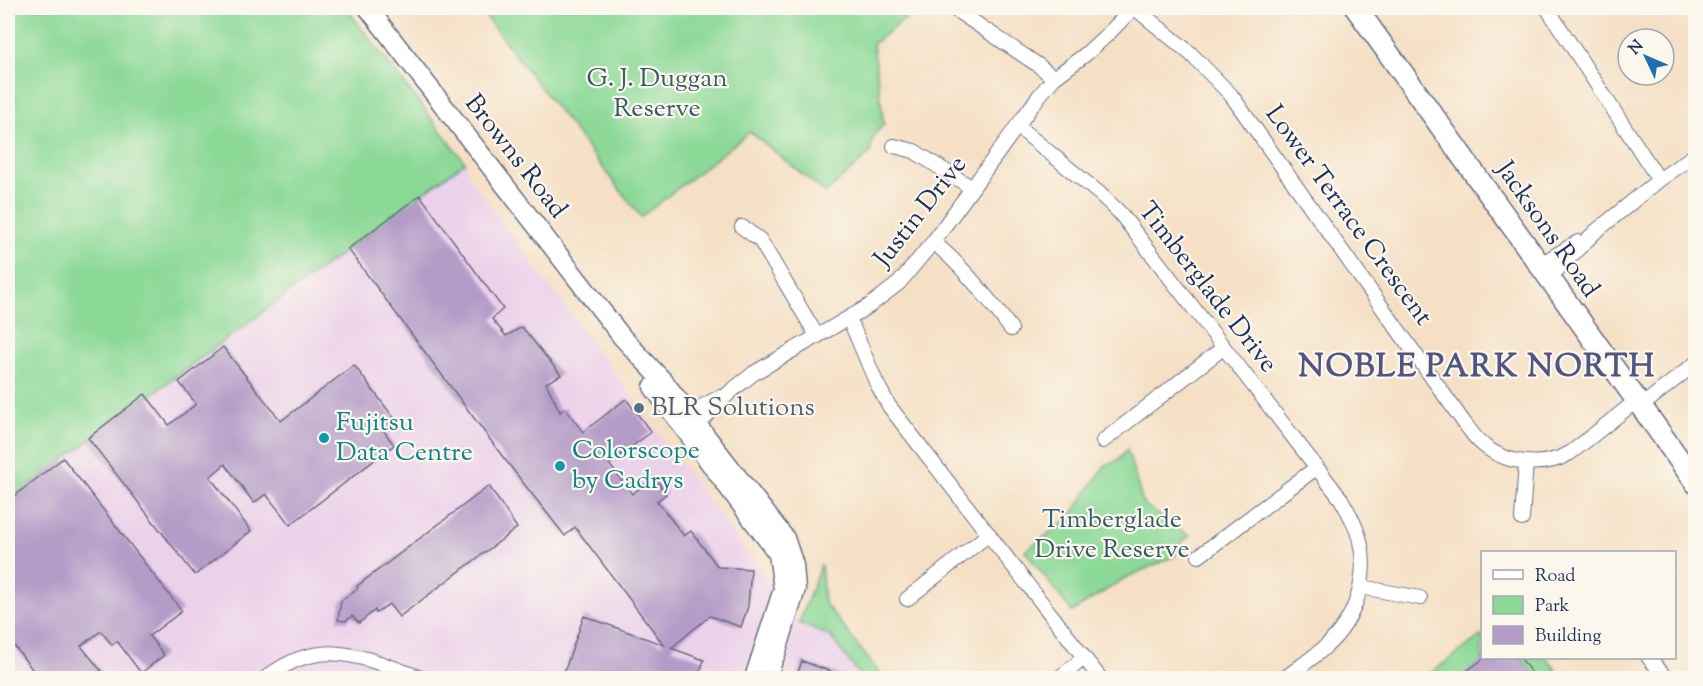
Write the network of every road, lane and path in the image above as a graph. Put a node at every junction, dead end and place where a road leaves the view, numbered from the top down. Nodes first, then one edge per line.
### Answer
1 (368, 8) edge
2 (953, 8) edge
3 (1134, 8) edge
4 (1356, 8) edge
5 (1547, 8) edge
6 (1054, 78) junction
7 (1017, 126) junction
8 (894, 146) dead end
9 (1695, 154) edge
10 (1659, 180) junction
11 (972, 188) junction
12 (742, 227) dead end
13 (933, 242) junction
14 (1544, 272) junction
15 (849, 318) junction
16 (1011, 329) dead end
17 (817, 336) junction
18 (1223, 348) junction
19 (1695, 363) edge
20 (1638, 404) junction
21 (688, 423) junction
22 (1103, 441) dead end
23 (1526, 462) junction
24 (1316, 468) junction
25 (1695, 483) edge
26 (1522, 519) dead end
27 (989, 534) junction
28 (1200, 556) dead end
29 (1361, 587) junction
30 (1420, 598) dead end
31 (907, 599) dead end
32 (1084, 658) junction
33 (1651, 659) edge
34 (266, 678) edge
35 (421, 678) edge
36 (754, 678) edge
37 (766, 678) edge
38 (1059, 678) edge
39 (1100, 678) edge
40 (1285, 678) edge
41 (1666, 678) edge

1 - 21 street, Browns Road
2 - 6 street
3 - 6 street, Justin Drive
3 - 23 street, Lower Terrace Crescent
4 - 14 main road, Jacksons Road
5 - 10 street
6 - 7 street, Justin Drive
7 - 11 street, Justin Drive
7 - 18 street, Timberglade Drive
8 - 11 street
9 - 10 street
10 - 14 street
11 - 13 street, Justin Drive
12 - 17 street
13 - 15 street, Justin Drive
13 - 16 street
14 - 20 main road, Jacksons Road
15 - 17 street, Justin Drive
15 - 27 street
17 - 21 street, Justin Drive
18 - 22 street
18 - 24 street, Timberglade Drive
19 - 20 street, Lower Terrace Crescent
20 - 23 street, Lower Terrace Crescent
20 - 25 main road, Jacksons Road
21 - 36 street, Browns Road
21 - 37 street, Browns Road
23 - 26 street
24 - 28 street
24 - 29 street, Timberglade Drive
27 - 31 street
27 - 32 street
29 - 30 street
29 - 40 street, Timberglade Drive
32 - 38 street
32 - 39 street
33 - 41 street
34 - 35 street

